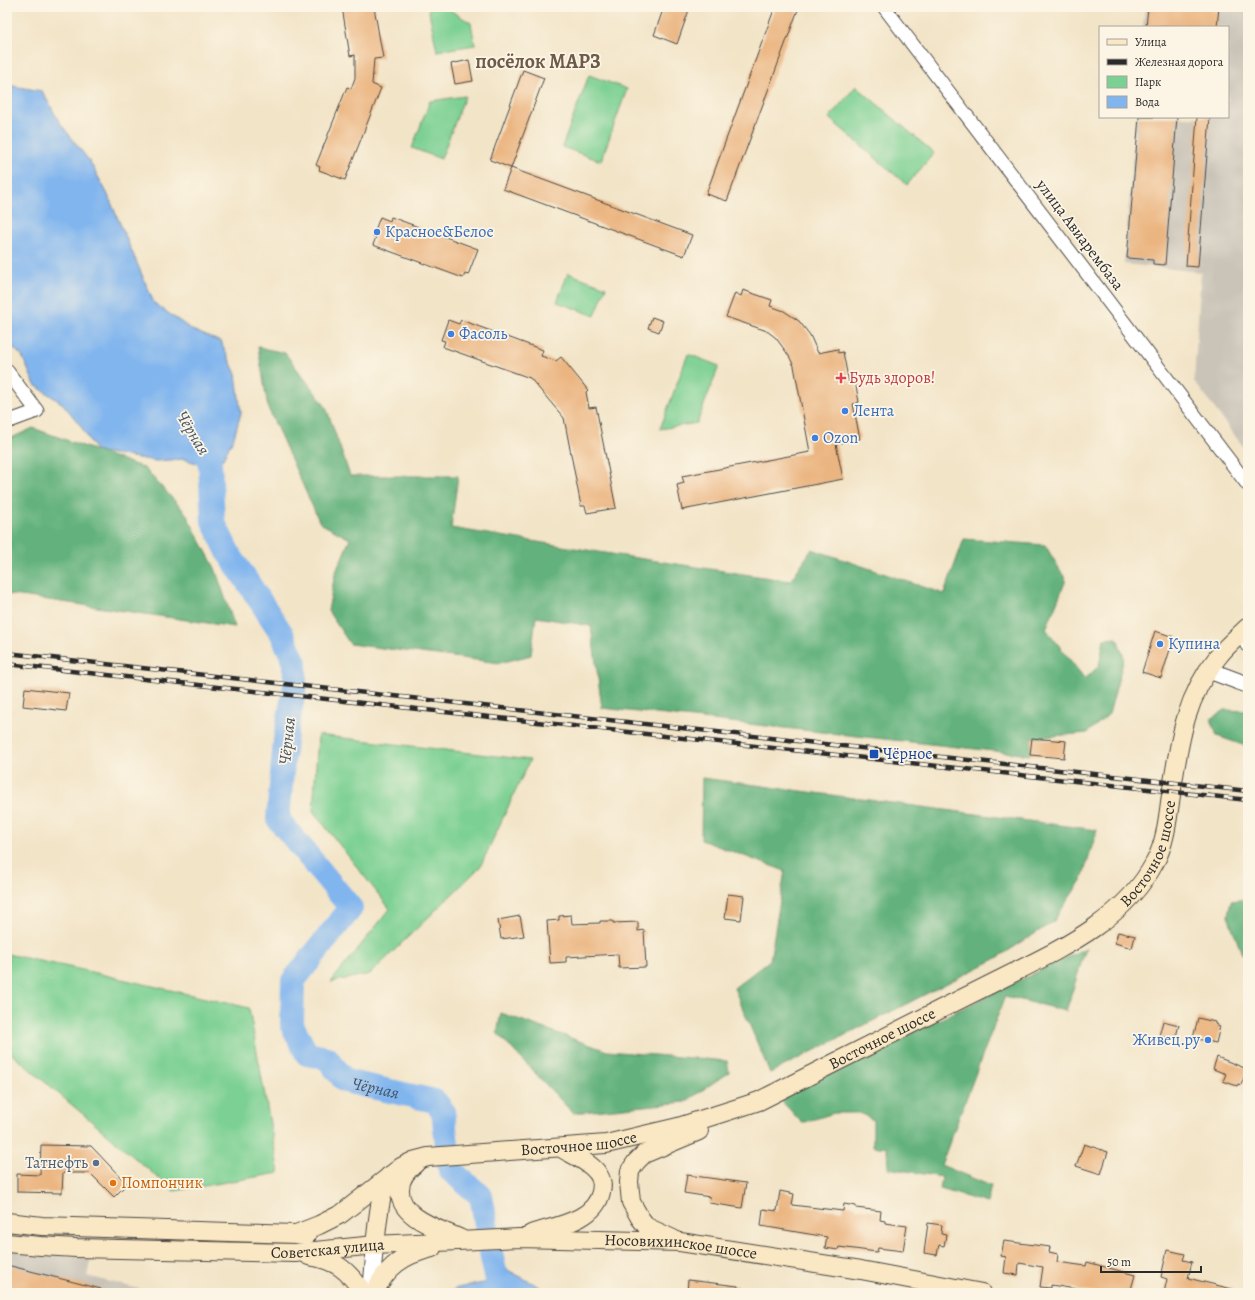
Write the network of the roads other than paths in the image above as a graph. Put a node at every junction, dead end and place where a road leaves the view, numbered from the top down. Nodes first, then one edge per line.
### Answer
1 (884, 7) edge
2 (7, 371) edge
3 (7, 422) edge
4 (1248, 485) edge
5 (1248, 627) edge
6 (1248, 636) edge
7 (1248, 644) edge
8 (1208, 670) junction
9 (1248, 685) edge
10 (744, 1106) junction
11 (561, 1148) junction
12 (431, 1157) junction
13 (389, 1176) junction
14 (7, 1222) edge
15 (296, 1234) junction
16 (519, 1238) junction
17 (464, 1240) junction
18 (680, 1242) junction
19 (7, 1243) edge
20 (375, 1245) junction
21 (295, 1253) junction
22 (364, 1293) edge
23 (371, 1293) edge
24 (374, 1293) edge
25 (982, 1293) edge

1 - 4 street, улица Авиарембаза
2 - 3 street
5 - 8 main road, Восточное шоссе
6 - 7 street
8 - 9 street
8 - 10 main road, Восточное шоссе
10 - 11 main road, Восточное шоссе
10 - 18 main road
11 - 12 main road, Восточное шоссе
11 - 16 main road
12 - 13 main road, Восточное шоссе
12 - 17 main road
13 - 15 main road, Восточное шоссе
13 - 20 main road
14 - 15 main road, Советская улица
15 - 20 main road, Советская улица
16 - 17 main road, Носовихинское шоссе
16 - 18 main road, Носовихинское шоссе
17 - 20 main road, Носовихинское шоссе
17 - 24 main road
18 - 25 main road, Носовихинское шоссе
19 - 21 main road, Советская улица
20 - 21 main road, Советская улица
20 - 23 street
21 - 22 main road

